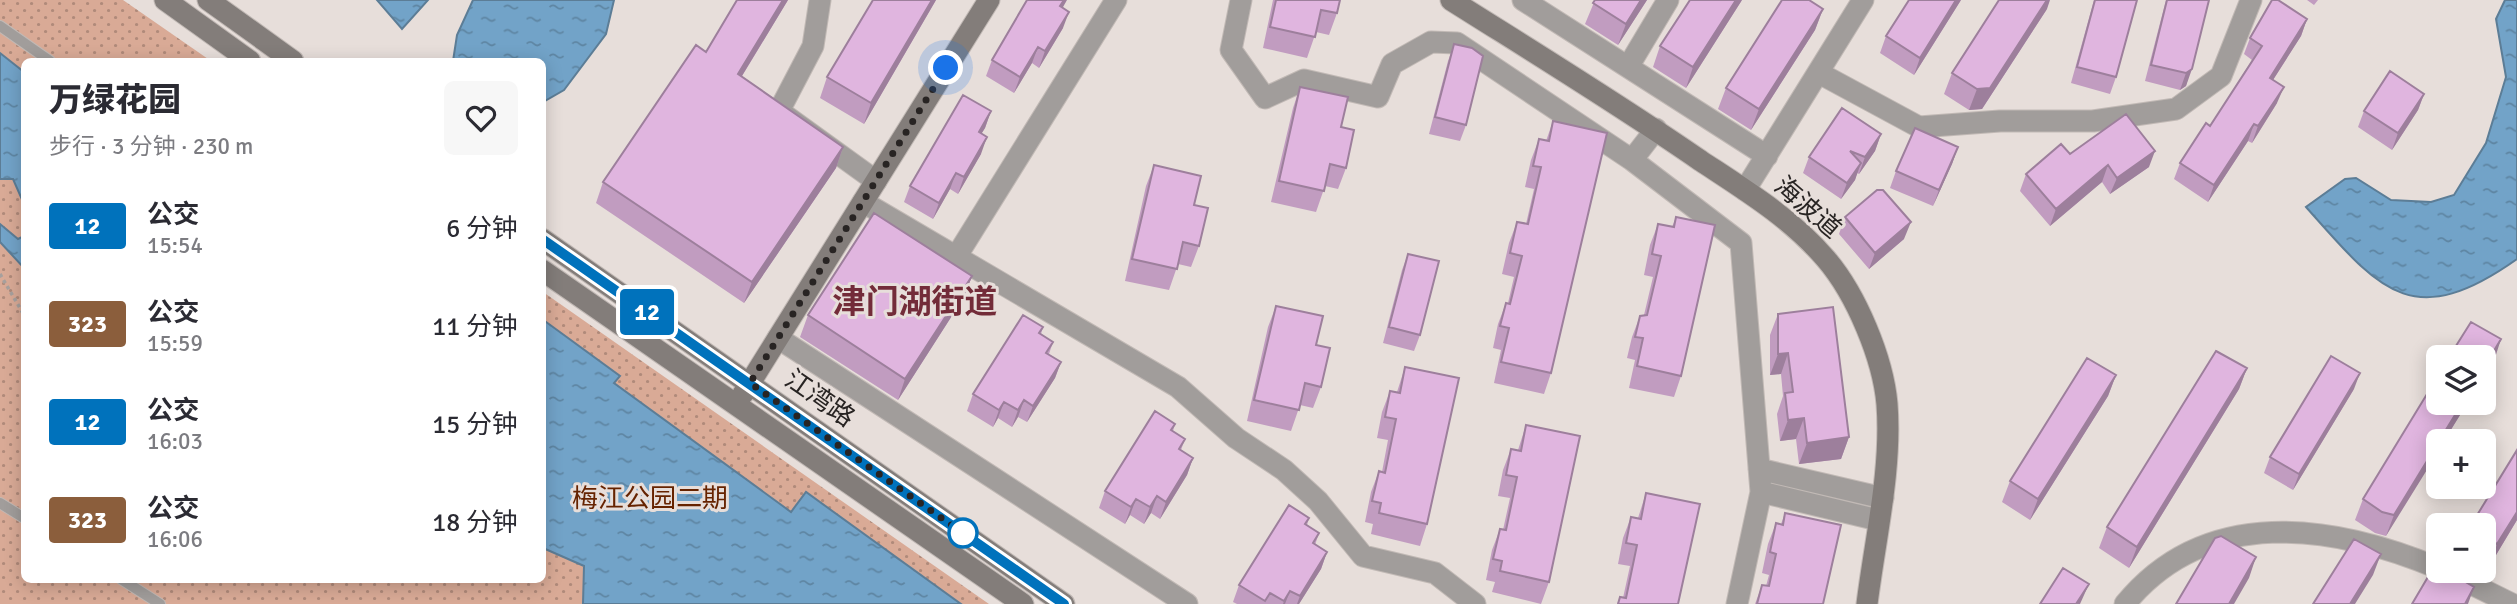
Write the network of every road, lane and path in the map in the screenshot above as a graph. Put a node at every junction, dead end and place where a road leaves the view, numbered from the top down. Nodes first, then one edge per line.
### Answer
1 (165, 0) edge
2 (208, 0) edge
3 (820, 0) edge
4 (989, 0) edge
5 (1116, 0) edge
6 (1241, 0) edge
7 (1451, 0) edge
8 (1523, 0) edge
9 (1668, 0) edge
10 (1863, 0) edge
11 (2251, 0) edge
12 (0, 26) edge
13 (46, 58) edge
14 (246, 58) edge
15 (289, 58) edge
16 (1628, 67) junction
17 (1819, 73) junction
18 (1656, 129) junction
19 (1767, 156) junction
20 (1632, 160) junction
21 (876, 181) junction
22 (1745, 190) junction
23 (863, 202) junction
24 (546, 242) edge
25 (957, 257) junction
26 (546, 273) edge
27 (0, 274) edge
28 (21, 310) edge
29 (778, 338) junction
30 (750, 383) junction
31 (736, 405) junction
32 (1759, 469) junction
33 (1761, 492) junction
34 (1882, 498) junction
35 (0, 503) edge
36 (21, 517) edge
37 (1878, 520) junction
38 (2426, 566) edge
39 (127, 583) edge
40 (2468, 583) edge
41 (160, 604) edge
42 (1023, 604) edge
43 (1064, 604) edge
44 (1187, 604) edge
45 (1475, 604) edge
46 (1737, 604) edge
47 (1867, 604) edge
48 (2124, 604) edge
49 (2512, 604) edge

1 - 14 main road
2 - 15 main road
3 - 21 street
4 - 21 main road
5 - 25 street
6 - 20 street
7 - 18 main road, 海波道
8 - 16 street
9 - 16 street
10 - 17 street
11 - 17 street
12 - 13 lane
16 - 19 street
17 - 19 street
18 - 20 street
18 - 22 main road, 海波道
19 - 22 street
20 - 32 street
21 - 23 main road
22 - 34 main road, 海波道
23 - 25 street
23 - 29 main road
24 - 30 main road, 江湾路
25 - 45 street
26 - 31 main road, 江湾路
27 - 28 path
29 - 30 main road
29 - 44 street
30 - 31 main road
30 - 43 main road, 江湾路
31 - 42 main road, 江湾路
32 - 33 street
32 - 34 street
33 - 37 street
33 - 46 street
34 - 37 main road, 海波道
35 - 36 lane
37 - 47 main road, 海波道
38 - 48 street
39 - 41 lane
40 - 49 street

